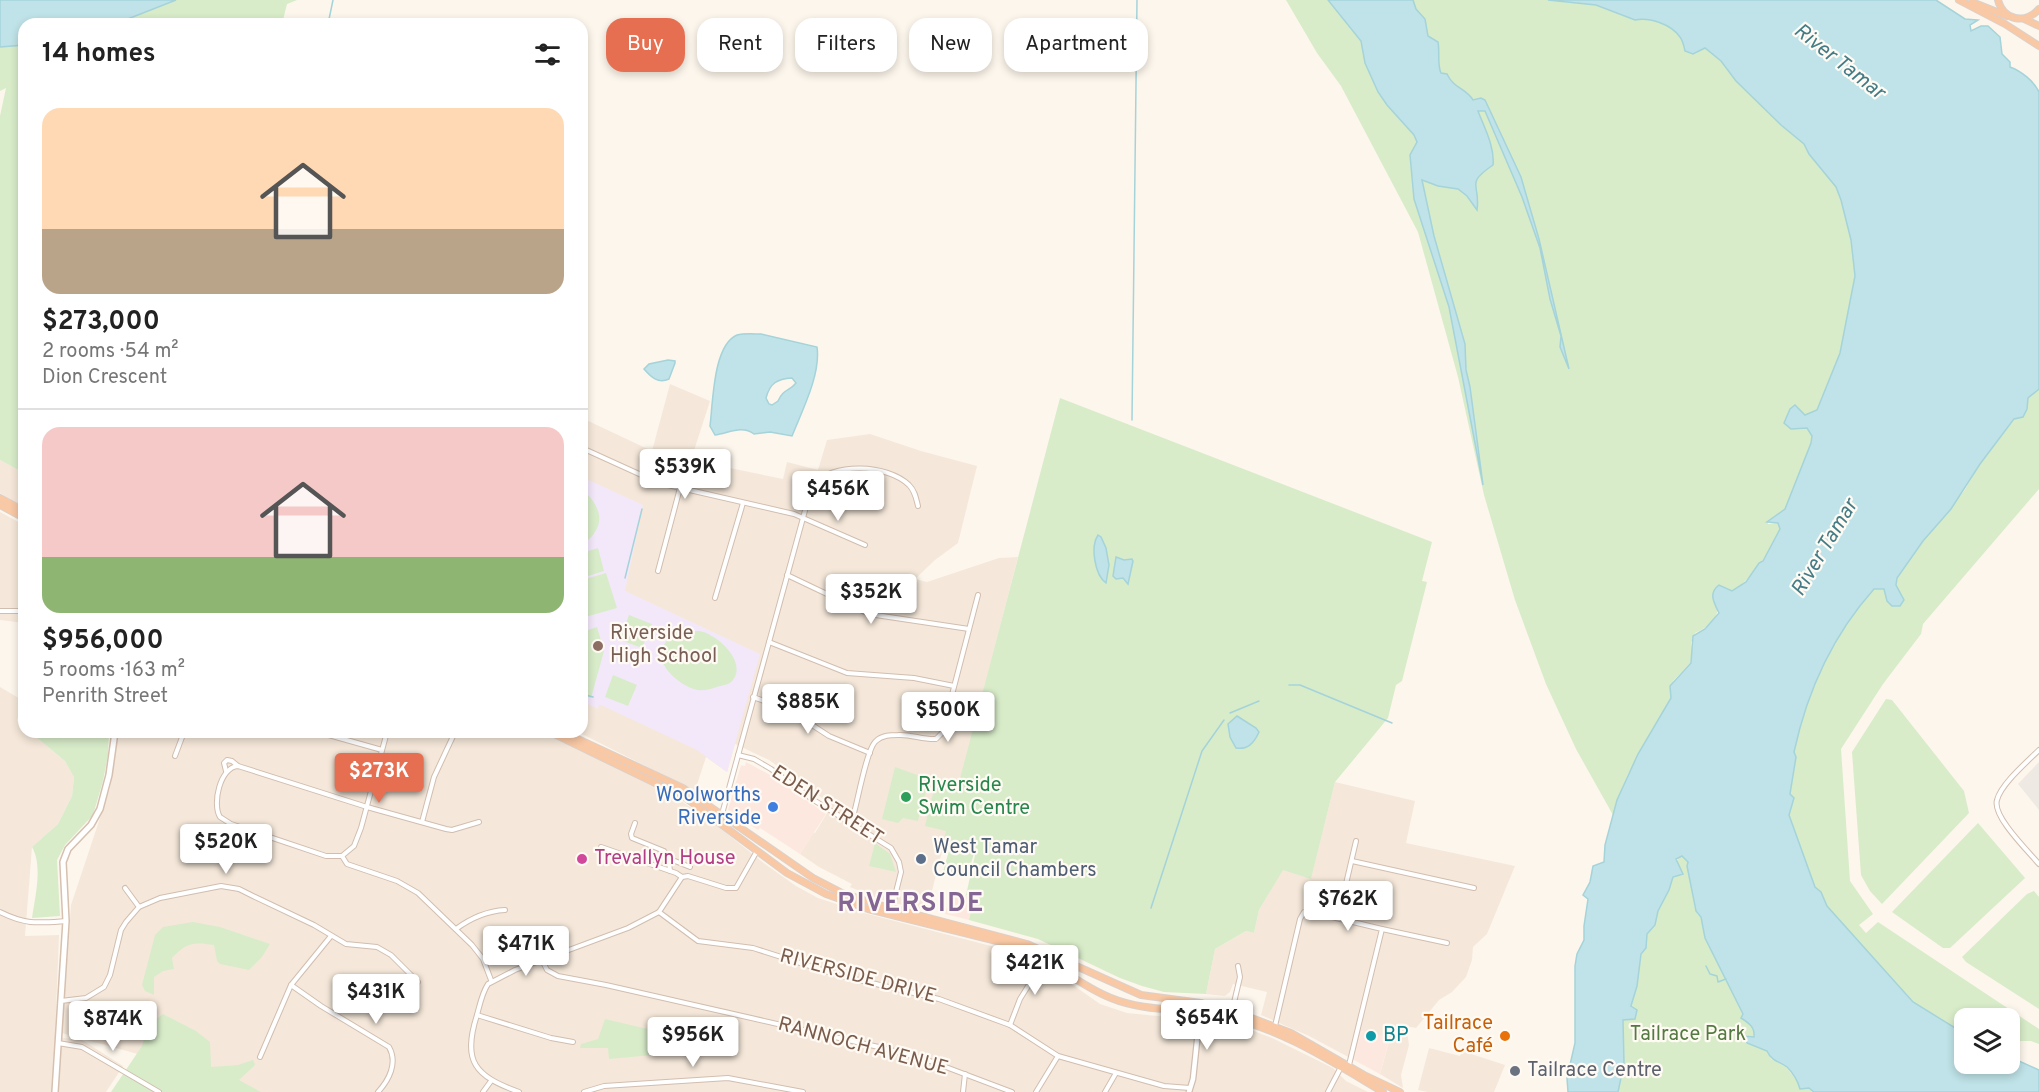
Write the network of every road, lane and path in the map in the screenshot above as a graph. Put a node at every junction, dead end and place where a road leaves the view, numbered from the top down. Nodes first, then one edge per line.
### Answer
1 (1959, 0) edge
2 (1967, 0) edge
3 (1998, 0) edge
4 (2039, 9) edge
5 (2013, 18) junction
6 (2024, 19) junction
7 (2039, 26) edge
8 (2039, 45) edge
9 (588, 451) edge
10 (680, 488) junction
11 (0, 498) edge
12 (742, 503) junction
13 (0, 505) edge
14 (918, 506) dead end
15 (18, 508) edge
16 (18, 515) edge
17 (802, 518) junction
18 (864, 545) dead end
19 (658, 571) dead end
20 (787, 575) junction
21 (978, 595) dead end
22 (715, 598) dead end
23 (0, 611) edge
24 (18, 611) edge
25 (969, 629) junction
26 (769, 642) junction
27 (954, 686) junction
28 (753, 697) junction
29 (114, 738) edge
30 (182, 738) edge
31 (339, 738) edge
32 (385, 738) edge
33 (452, 738) edge
34 (562, 738) edge
35 (576, 738) edge
36 (382, 750) junction
37 (2039, 750) edge
38 (870, 753) junction
39 (738, 755) junction
40 (175, 756) dead end
41 (238, 766) junction
42 (226, 772) junction
43 (367, 807) junction
44 (722, 815) junction
45 (849, 821) junction
46 (422, 822) junction
47 (479, 822) dead end
48 (635, 823) dead end
49 (1356, 841) dead end
50 (762, 842) junction
51 (602, 847) dead end
52 (757, 851) junction
53 (342, 856) junction
54 (1352, 861) junction
55 (669, 862) junction
56 (2039, 864) edge
57 (690, 867) dead end
58 (669, 871) junction
59 (682, 877) junction
60 (125, 888) dead end
61 (1474, 888) dead end
62 (139, 907) junction
63 (892, 908) junction
64 (505, 910) dead end
65 (0, 912) edge
66 (659, 912) junction
67 (1338, 918) junction
68 (66, 921) junction
69 (456, 929) junction
70 (1382, 929) junction
71 (331, 936) junction
72 (1447, 943) dead end
73 (1045, 959) junction
74 (542, 960) junction
75 (1238, 966) dead end
76 (491, 980) junction
77 (418, 982) dead end
78 (291, 985) junction
79 (60, 1001) junction
80 (1201, 1003) junction
81 (1232, 1011) junction
82 (1200, 1013) junction
83 (477, 1015) junction
84 (1010, 1025) junction
85 (1275, 1026) junction
86 (573, 1042) dead end
87 (57, 1043) junction
88 (1058, 1056) junction
89 (260, 1057) dead end
90 (1345, 1066) junction
91 (1116, 1073) junction
92 (965, 1074) junction
93 (491, 1081) junction
94 (1190, 1090) edge
95 (55, 1092) edge
96 (159, 1092) edge
97 (378, 1092) edge
98 (483, 1092) edge
99 (519, 1092) edge
100 (584, 1092) edge
101 (803, 1092) edge
102 (963, 1092) edge
103 (1012, 1092) edge
104 (1036, 1092) edge
105 (1105, 1092) edge
106 (1328, 1092) edge
107 (1383, 1092) edge
108 (1400, 1092) edge

1 - 8 highway
2 - 5 highway
3 - 5 highway
4 - 6 highway
5 - 6 highway
6 - 7 highway
9 - 10 street
10 - 12 street
10 - 19 street
11 - 15 highway
12 - 17 street
12 - 22 street
13 - 16 highway
14 - 17 street
17 - 18 street
17 - 20 street
20 - 25 street
20 - 26 street
21 - 25 street
23 - 24 street
25 - 27 street
26 - 27 street
26 - 28 street
27 - 38 street
28 - 38 street
28 - 39 street
29 - 68 main road
30 - 40 street
31 - 36 street
32 - 36 street
33 - 46 street
34 - 52 highway
35 - 44 highway
36 - 43 street
37 - 56 street
38 - 45 street
39 - 44 street
39 - 45 street, EDEN STREET
41 - 42 street
41 - 42 street
41 - 43 street
42 - 53 street
43 - 46 street
43 - 53 street
44 - 50 highway
45 - 63 street, EDEN STREET
46 - 47 street
48 - 55 street
49 - 54 street
50 - 52 highway
50 - 63 highway
51 - 58 street
52 - 59 street
52 - 73 highway
53 - 69 street
54 - 61 street
54 - 67 street
55 - 57 street
55 - 58 street
58 - 59 street
59 - 66 street
60 - 62 street
62 - 71 street
62 - 79 street
63 - 80 highway
64 - 69 street
65 - 68 street
66 - 74 street
66 - 84 street, RIVERSIDE DRIVE
67 - 70 street
67 - 85 street
68 - 79 main road
69 - 76 street
70 - 72 street
70 - 90 street
71 - 77 street
71 - 78 street
73 - 82 highway
73 - 84 street
74 - 76 street
74 - 92 street, RANNOCH AVENUE
75 - 81 street
76 - 83 street
78 - 89 street
78 - 97 street
79 - 87 main road
80 - 81 highway
80 - 82 street
81 - 85 highway
82 - 90 highway
82 - 94 street
83 - 86 street
83 - 93 street
84 - 88 street, RIVERSIDE DRIVE
85 - 90 highway
87 - 95 main road
87 - 96 street
88 - 91 street, RIVERSIDE DRIVE
88 - 104 street
90 - 106 street
90 - 107 highway
90 - 108 highway
91 - 94 street, RIVERSIDE DRIVE
91 - 105 street
92 - 102 street
92 - 103 street, RANNOCH AVENUE
93 - 98 street
93 - 99 street
100 - 101 street

